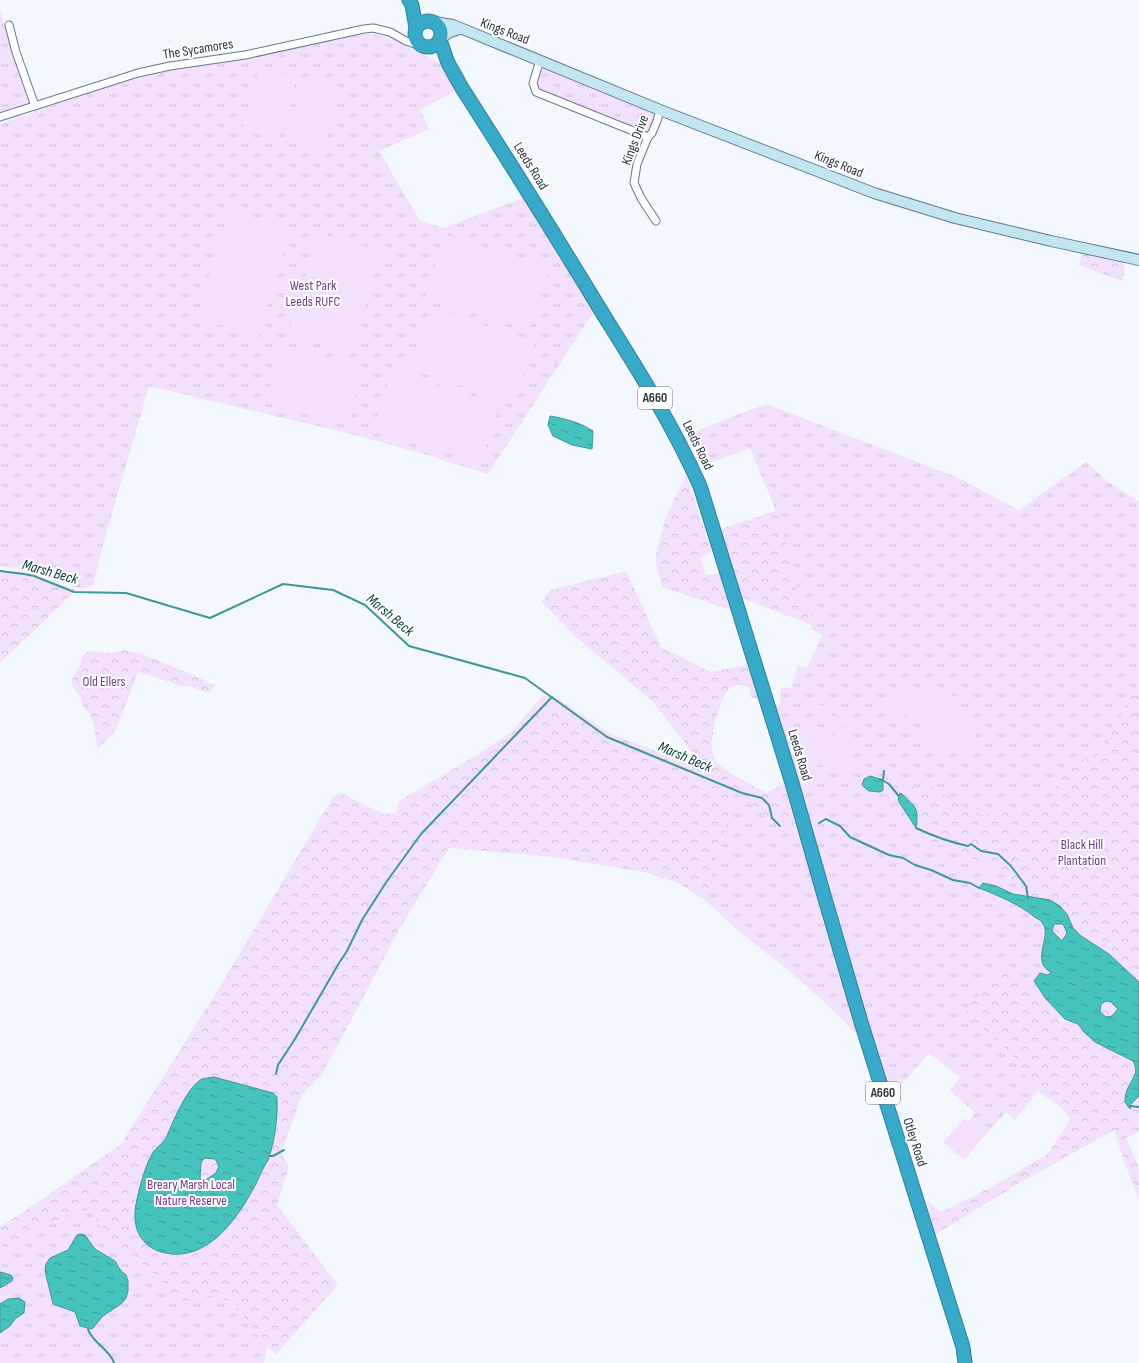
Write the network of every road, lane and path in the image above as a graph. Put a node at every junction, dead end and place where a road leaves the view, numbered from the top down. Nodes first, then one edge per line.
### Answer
1 (410, 3) edge
2 (431, 21) junction
3 (9, 25) dead end
4 (416, 29) junction
5 (460, 29) junction
6 (402, 37) junction
7 (433, 43) junction
8 (540, 60) junction
9 (35, 106) junction
10 (660, 110) junction
11 (0, 117) edge
12 (648, 137) junction
13 (656, 221) dead end
14 (1139, 260) edge
15 (821, 886) joint
16 (965, 1363) edge

1 - 2 highway
1 - 4 highway
2 - 4 highway
2 - 5 street, Kings Road
2 - 7 highway
3 - 9 street
4 - 6 street
4 - 7 highway
5 - 7 street, Kings Road
5 - 8 street, Kings Road
6 - 7 street, The Sycamores
6 - 9 street, The Sycamores
7 - 15 highway, Leeds Road / A660
8 - 10 street, Kings Road
8 - 12 street, Kings Road
9 - 11 street, The Sycamores
10 - 12 street, Kings Drive
10 - 14 street, Kings Road
12 - 13 street, Kings Drive
15 - 16 highway, Otley Road / A660

